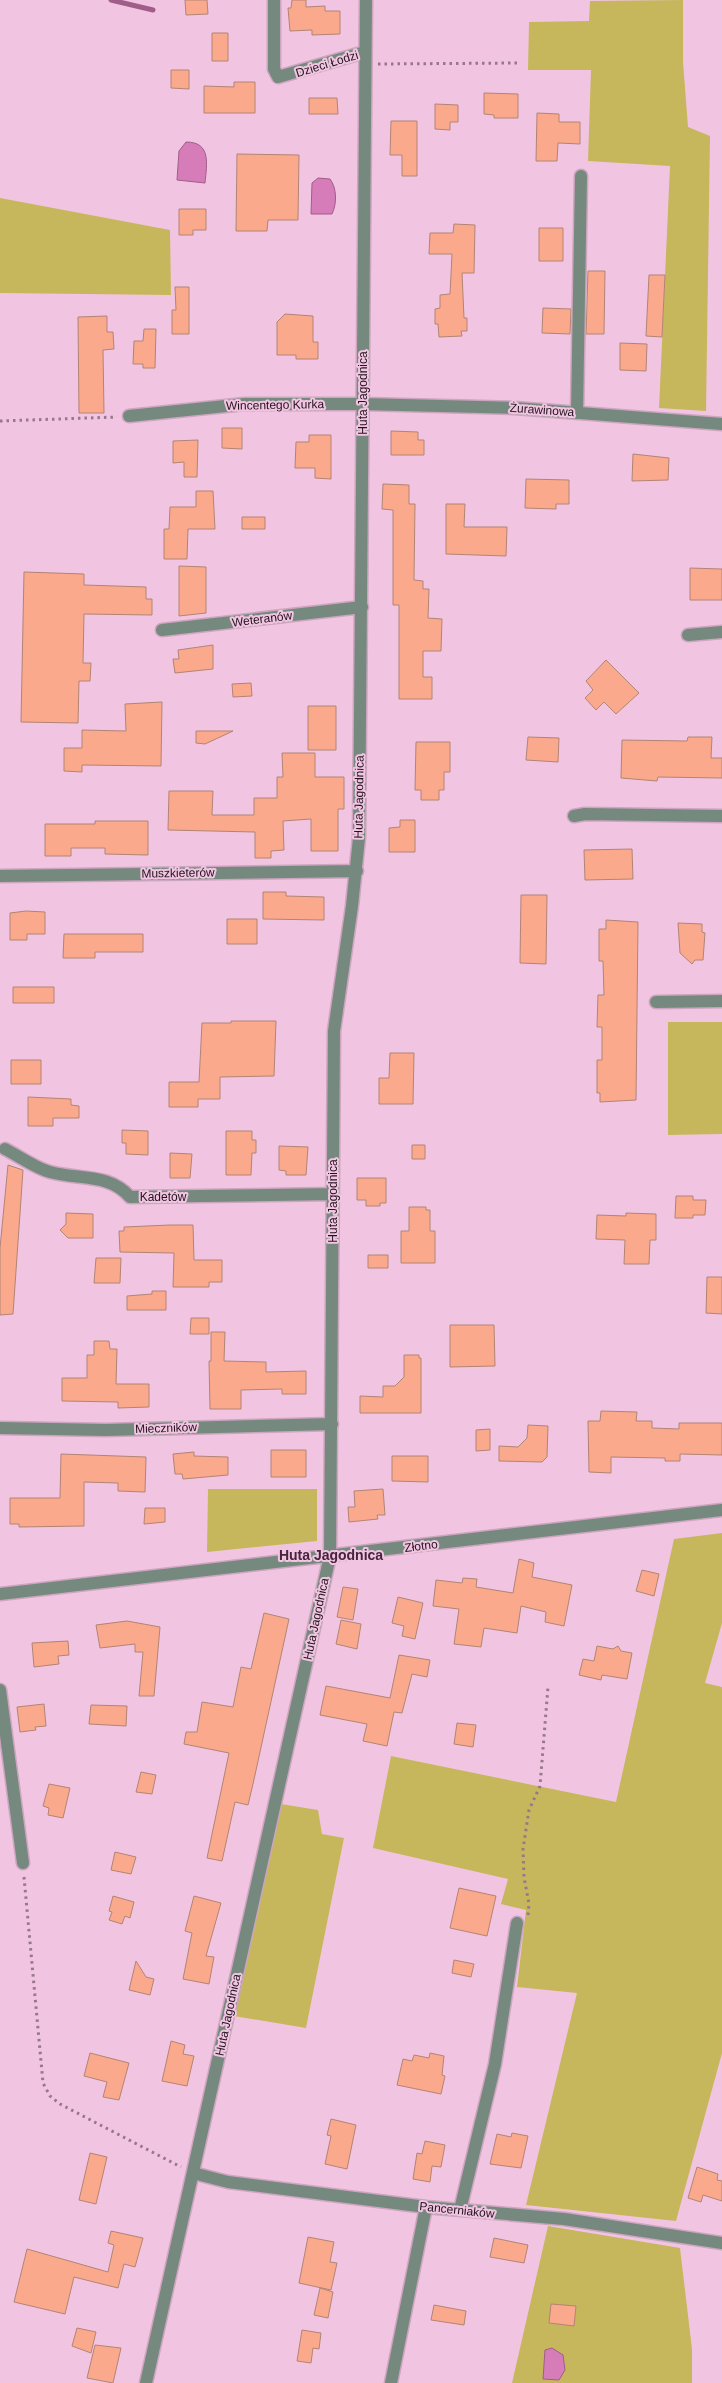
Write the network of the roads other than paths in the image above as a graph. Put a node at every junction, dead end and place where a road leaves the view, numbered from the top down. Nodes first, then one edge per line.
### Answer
1 (274, 0) edge
2 (366, 0) edge
3 (365, 58) junction
4 (581, 176) dead end
5 (362, 404) junction
6 (577, 413) junction
7 (129, 416) road end
8 (722, 424) edge
9 (362, 607) junction
10 (162, 630) dead end
11 (722, 632) edge
12 (688, 635) dead end
13 (574, 816) dead end
14 (722, 816) edge
15 (357, 871) junction
16 (0, 876) edge
17 (722, 1001) edge
18 (656, 1002) dead end
19 (5, 1149) dead end
20 (332, 1194) junction
21 (332, 1424) junction
22 (0, 1428) edge
23 (722, 1510) edge
24 (330, 1556) junction
25 (0, 1594) edge
26 (0, 1690) edge
27 (23, 1863) road end
28 (522, 1922) road end
29 (193, 2173) junction
30 (426, 2207) junction
31 (460, 2210) junction
32 (722, 2242) edge
33 (146, 2383) edge
34 (391, 2383) edge

1 - 3 street, Dzieci Łodzi
2 - 3 street, Huta Jagodnica
3 - 5 street, Huta Jagodnica
4 - 6 street
5 - 6 street, Żurawinowa
5 - 7 street, Wincentego Kurka
5 - 9 street, Huta Jagodnica
6 - 8 street, Żurawinowa
9 - 10 street, Weteranów
9 - 15 street, Huta Jagodnica
11 - 12 street
13 - 14 street
15 - 16 street, Muszkieterów
15 - 20 street, Huta Jagodnica
17 - 18 street
19 - 20 street, Kadetów
20 - 21 street, Huta Jagodnica
21 - 22 street, Mieczników
21 - 24 street, Huta Jagodnica
23 - 24 street, Złotno
24 - 25 street, Złotno
24 - 29 street, Huta Jagodnica
26 - 27 street
28 - 31 street
29 - 30 street, Pancerniaków
29 - 33 street, Huta Jagodnica
30 - 31 street, Pancerniaków
30 - 34 street
31 - 32 street, Pancerniaków

